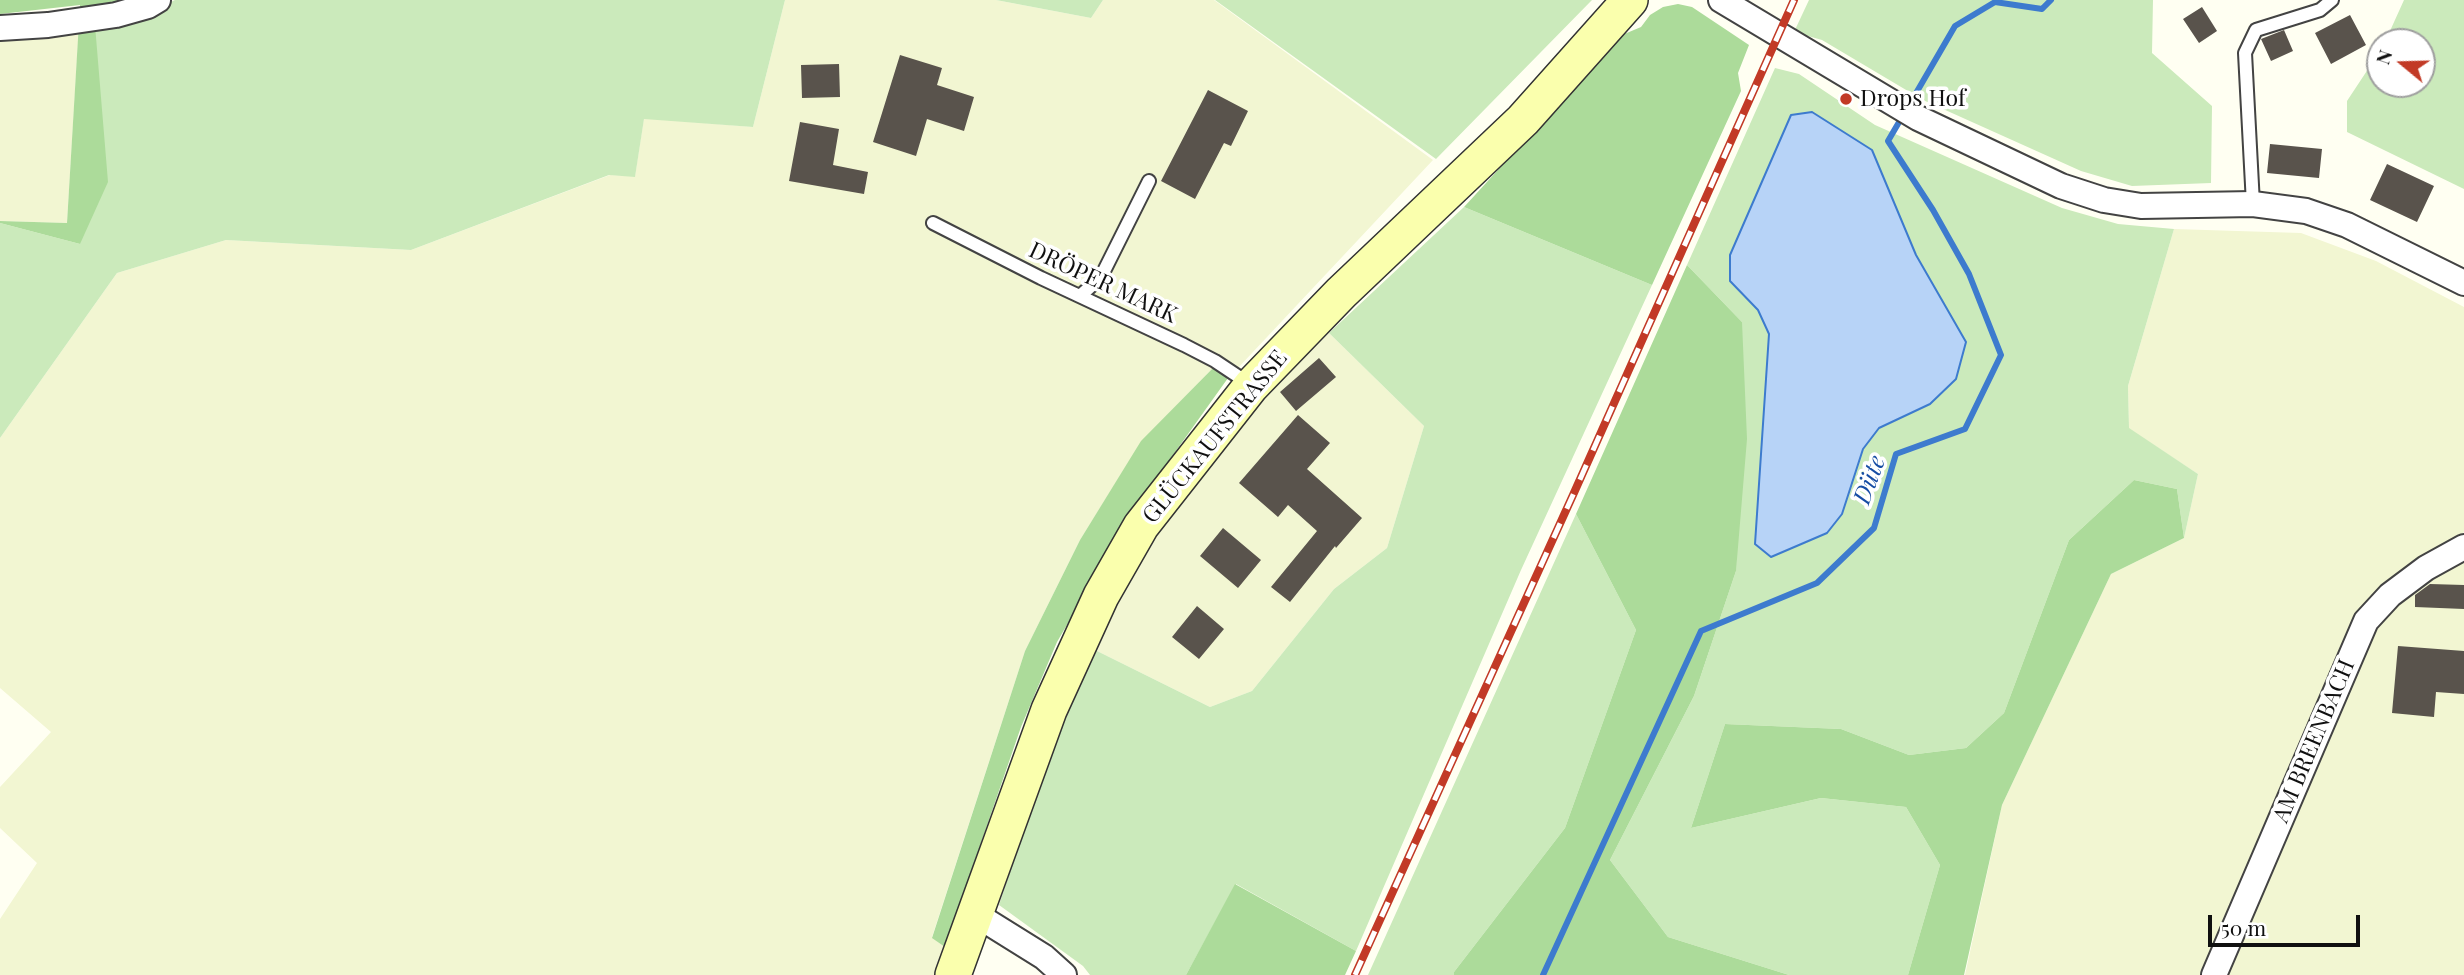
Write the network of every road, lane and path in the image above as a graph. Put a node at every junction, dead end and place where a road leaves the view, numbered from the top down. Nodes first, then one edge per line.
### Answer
1 (158, 0) edge
2 (1630, 0) edge
3 (1721, 0) edge
4 (2329, 1) edge
5 (0, 28) edge
6 (1149, 181) dead end
7 (2253, 204) junction
8 (933, 223) dead end
9 (2464, 283) edge
10 (1080, 296) junction
11 (1251, 386) junction
12 (2464, 547) edge
13 (975, 914) junction
14 (953, 975) edge
15 (1064, 975) edge
16 (2214, 975) edge

1 - 5 street
2 - 11 main road, GLÜCKAUFSTRASSE
3 - 7 street
4 - 7 lane
6 - 10 lane
7 - 9 street
8 - 10 lane, DRÖPER MARK
10 - 11 lane, DRÖPER MARK
11 - 13 main road, GLÜCKAUFSTRASSE
12 - 16 street, AM BREENBACH
13 - 14 main road, GLÜCKAUFSTRASSE
13 - 15 street

